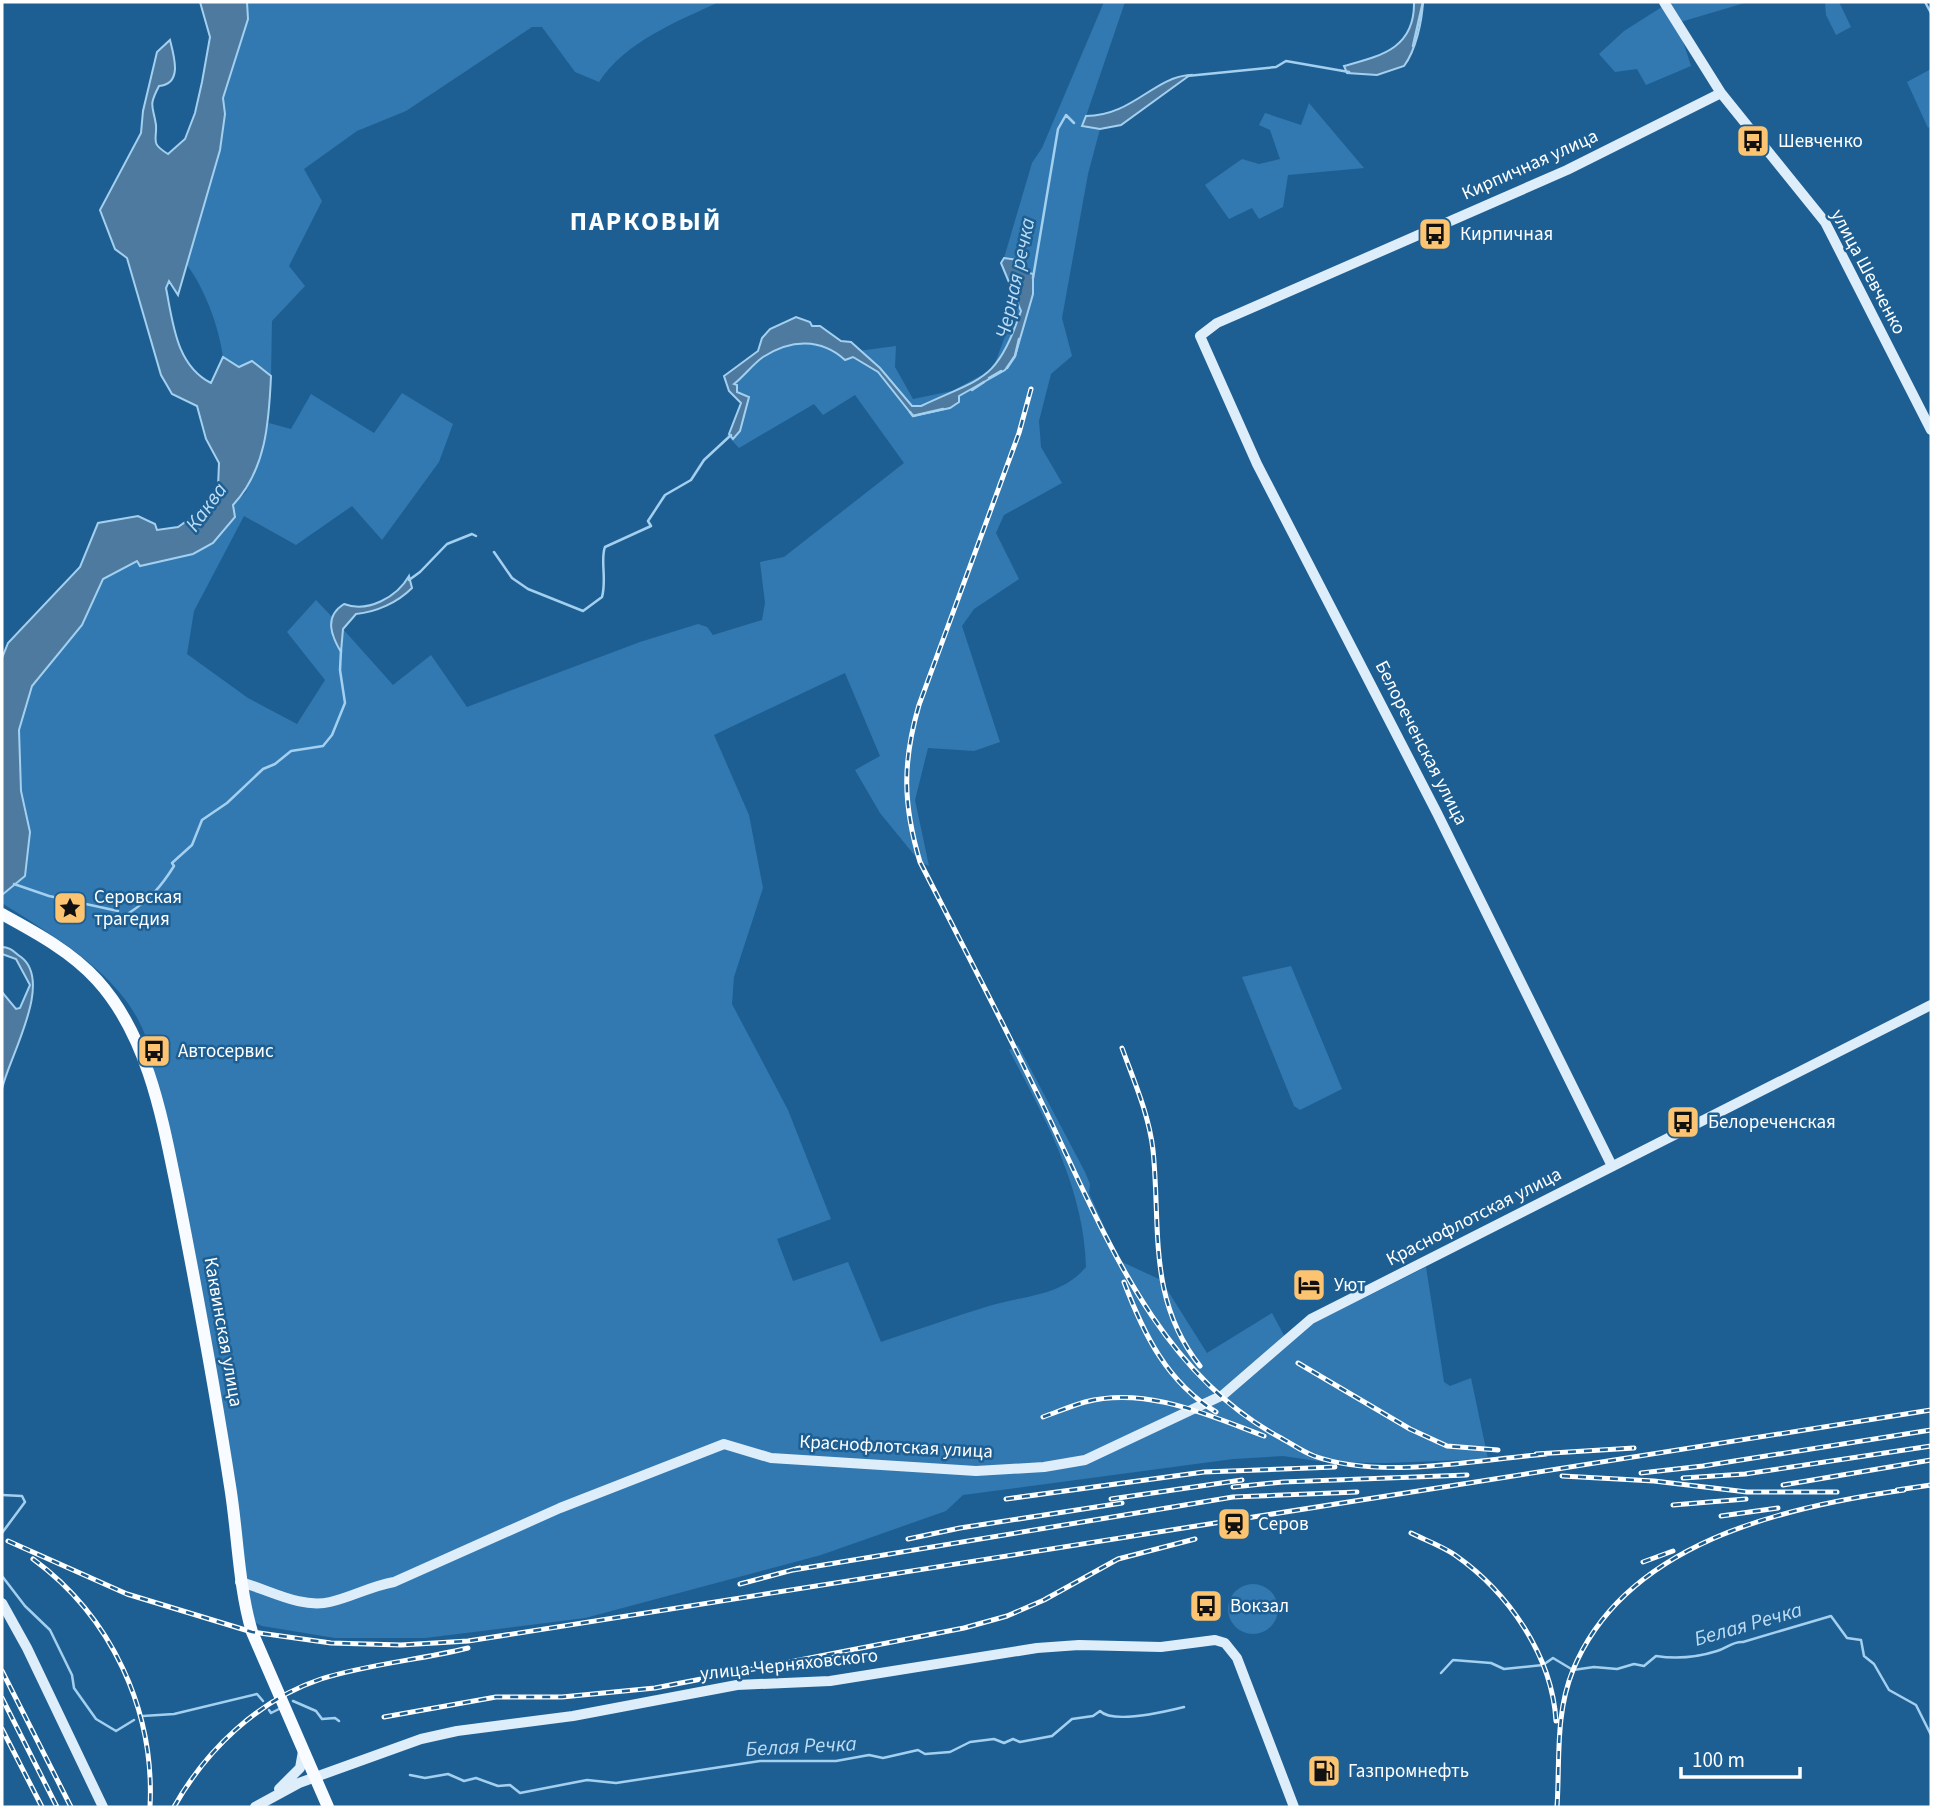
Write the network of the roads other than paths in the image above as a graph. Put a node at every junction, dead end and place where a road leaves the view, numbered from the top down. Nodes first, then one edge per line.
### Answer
1 (1664, 2) edge
2 (1721, 93) junction
3 (1200, 336) joint
4 (1931, 430) edge
5 (2, 914) edge
6 (1931, 1005) edge
7 (1612, 1166) junction
8 (240, 1582) junction
9 (2, 1603) edge
10 (303, 1751) junction
11 (315, 1778) junction
12 (272, 1796) junction
13 (103, 1807) edge
14 (255, 1807) edge
15 (328, 1807) edge
16 (1294, 1807) edge

1 - 2 street, улица Шевченко
2 - 3 street, Кирпичная улица
2 - 4 street, улица Шевченко
3 - 7 street, Белореченская улица
5 - 8 main road, Каквинская улица
6 - 7 street, Краснофлотская улица
7 - 8 street, Краснофлотская улица
8 - 10 main road, Каквинская улица
9 - 13 street
10 - 11 main road, Каквинская улица
10 - 12 street
11 - 12 street, улица Черняховского
11 - 15 main road, Каквинская улица
11 - 16 street, улица Черняховского
12 - 14 street

